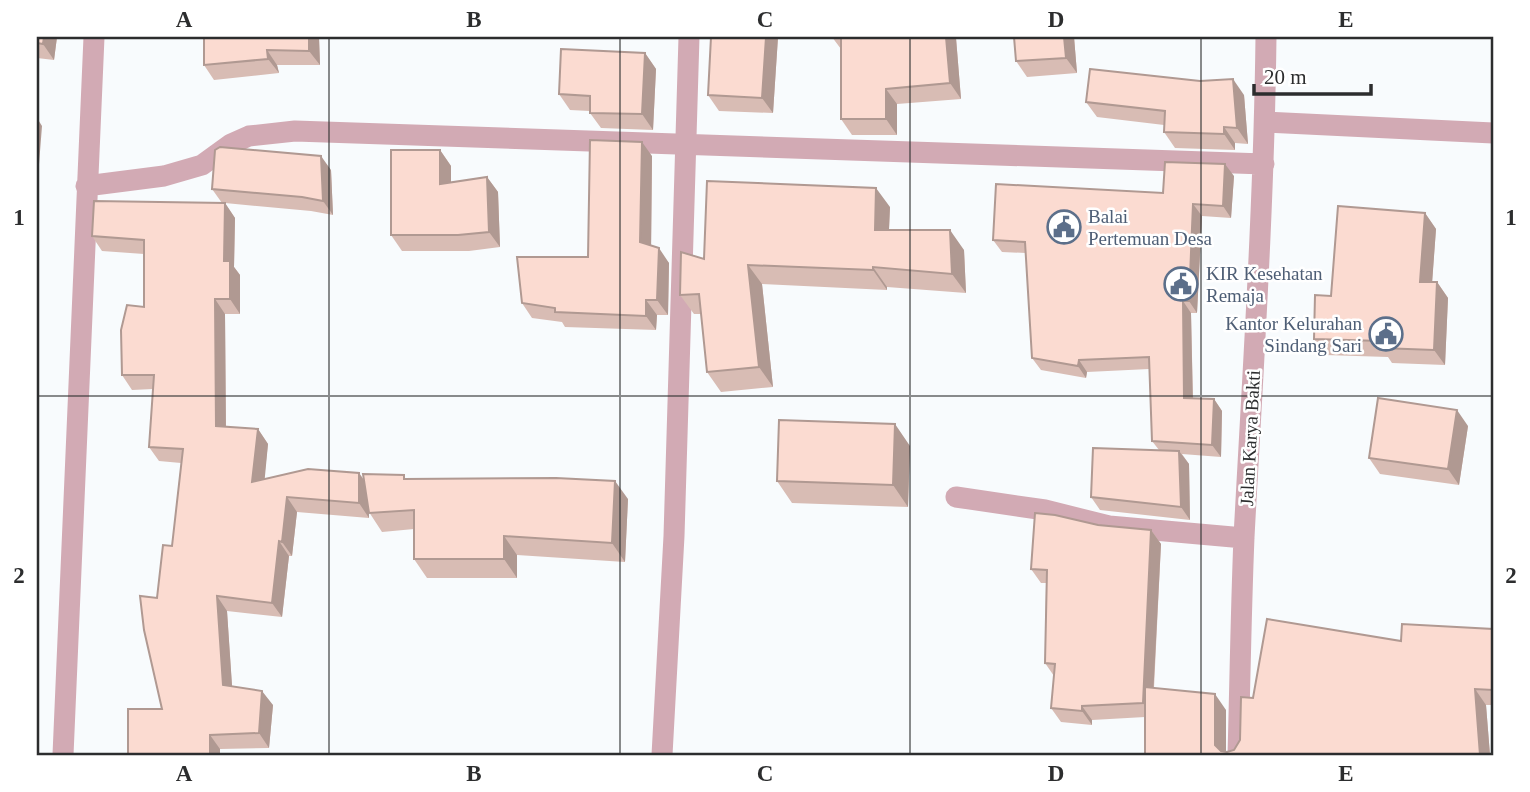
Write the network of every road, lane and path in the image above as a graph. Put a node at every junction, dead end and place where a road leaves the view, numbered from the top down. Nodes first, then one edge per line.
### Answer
1 (94, 37) edge
2 (689, 37) edge
3 (1266, 37) edge
4 (1265, 122) junction
5 (1493, 133) edge
6 (684, 143) junction
7 (1264, 164) junction
8 (86, 186) junction
9 (956, 498) dead end
10 (1244, 538) junction
11 (63, 755) edge
12 (662, 755) edge
13 (1238, 755) edge

1 - 8 street
2 - 6 street
3 - 4 street, Jalan Karya Bakti
4 - 5 street
4 - 7 street, Jalan Karya Bakti
6 - 7 street
6 - 8 street
6 - 12 street
7 - 10 street, Jalan Karya Bakti
8 - 11 street
9 - 10 street
10 - 13 street, Jalan Karya Bakti

